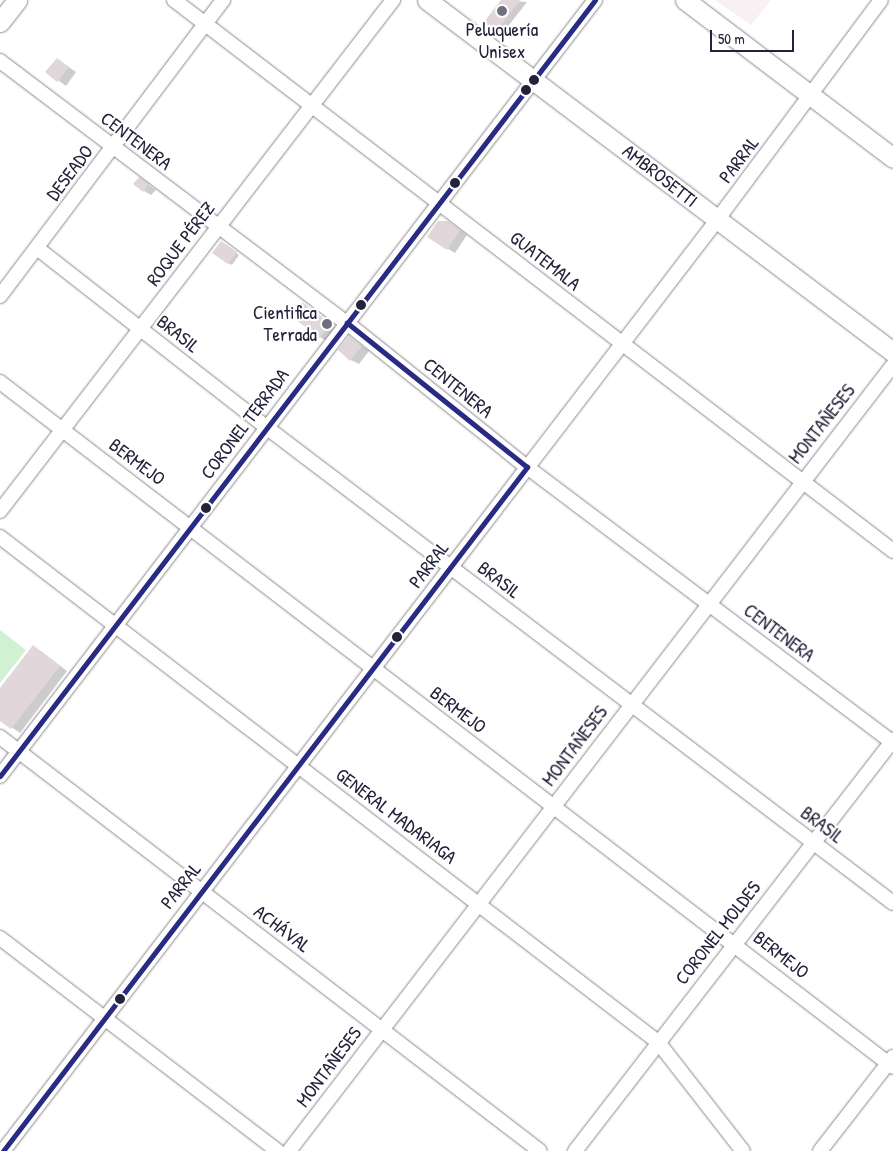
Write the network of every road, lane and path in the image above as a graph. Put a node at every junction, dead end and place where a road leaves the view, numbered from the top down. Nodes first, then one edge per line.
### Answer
1 (17, 0) edge
2 (174, 0) edge
3 (223, 0) edge
4 (393, 0) edge
5 (427, 0) edge
6 (595, 0) edge
7 (685, 0) edge
8 (882, 0) edge
9 (0, 22) edge
10 (205, 24) junction
11 (0, 61) edge
12 (533, 78) junction
13 (810, 96) junction
14 (311, 105) junction
15 (113, 146) junction
16 (893, 158) edge
17 (439, 201) junction
18 (717, 220) junction
19 (219, 226) junction
20 (37, 248) junction
21 (0, 296) edge
22 (347, 323) junction
23 (141, 329) junction
24 (621, 344) junction
25 (893, 352) edge
26 (893, 365) edge
27 (0, 382) edge
28 (266, 427) junction
29 (63, 430) junction
30 (527, 467) junction
31 (802, 480) junction
32 (0, 511) edge
33 (191, 527) junction
34 (0, 538) edge
35 (893, 551) edge
36 (451, 567) junction
37 (708, 604) junction
38 (114, 624) junction
39 (372, 668) junction
40 (630, 704) junction
41 (0, 737) edge
42 (893, 742) edge
43 (18, 752) junction
44 (298, 765) junction
45 (0, 776) edge
46 (553, 806) junction
47 (812, 842) junction
48 (201, 891) junction
49 (479, 903) junction
50 (893, 903) edge
51 (0, 938) edge
52 (735, 943) junction
53 (103, 1019) junction
54 (382, 1029) junction
55 (658, 1042) junction
56 (891, 1063) edge
57 (6, 1147) edge
58 (278, 1151) edge
59 (289, 1151) edge
60 (540, 1151) edge
61 (575, 1151) edge
62 (743, 1151) edge
63 (820, 1151) edge

1 - 9 street
2 - 10 street, GUATEMALA
3 - 10 street, DESEADO
4 - 14 street, ROQUE PÉREZ
5 - 12 street, AMBROSETTI
6 - 12 street, CORONEL TERRADA
7 - 13 street
8 - 13 street, PARRAL
10 - 14 street, GUATEMALA
10 - 15 street, DESEADO
11 - 15 street, CENTENERA
12 - 17 street, CORONEL TERRADA
12 - 18 street, AMBROSETTI
13 - 16 street
13 - 18 street, PARRAL
14 - 17 street, GUATEMALA
14 - 19 street, ROQUE PÉREZ
15 - 19 street, CENTENERA
15 - 20 street, DESEADO
17 - 22 street, CORONEL TERRADA
17 - 24 street, GUATEMALA
18 - 24 street, PARRAL
18 - 25 street, AMBROSETTI
19 - 22 street, CENTENERA
19 - 23 street, ROQUE PÉREZ
20 - 21 street, DESEADO
20 - 23 street, BRASIL
22 - 28 street, CORONEL TERRADA
22 - 30 street, CENTENERA
23 - 28 street, BRASIL
23 - 29 street, ROQUE PÉREZ
24 - 30 street, PARRAL
24 - 31 street, GUATEMALA
26 - 31 street, MONTAÑESES
27 - 29 street, BERMEJO
28 - 33 street, CORONEL TERRADA
28 - 36 street, BRASIL
29 - 32 street, ROQUE PÉREZ
29 - 33 street, BERMEJO
30 - 36 street, PARRAL
30 - 37 street, CENTENERA
31 - 35 street, GUATEMALA
31 - 37 street, MONTAÑESES
33 - 38 street, CORONEL TERRADA
33 - 39 street, BERMEJO
34 - 38 street, GENERAL MADARIAGA
36 - 39 street, PARRAL
36 - 40 street, BRASIL
37 - 40 street, MONTAÑESES
37 - 42 street, CENTENERA
38 - 43 street, CORONEL TERRADA
38 - 44 street, GENERAL MADARIAGA
39 - 44 street, PARRAL
39 - 46 street, BERMEJO
40 - 46 street, MONTAÑESES
40 - 47 street, BRASIL
41 - 43 street, ACHÁVAL
42 - 47 street, CORONEL MOLDES
43 - 45 street, CORONEL TERRADA
43 - 48 street, ACHÁVAL
44 - 48 street, PARRAL
44 - 49 street, GENERAL MADARIAGA
46 - 49 street, MONTAÑESES
46 - 52 street, BERMEJO
47 - 50 street, BRASIL
47 - 52 street, CORONEL MOLDES
48 - 53 street, PARRAL
48 - 54 street, ACHÁVAL
49 - 54 street, MONTAÑESES
49 - 55 street, GENERAL MADARIAGA
51 - 53 street
52 - 55 street, CORONEL MOLDES
52 - 56 street, BERMEJO
53 - 57 street, PARRAL
53 - 58 street
54 - 59 street, MONTAÑESES
54 - 60 street, ACHÁVAL
55 - 61 street, CORONEL MOLDES
55 - 62 street, GENERAL MADARIAGA
56 - 63 street

